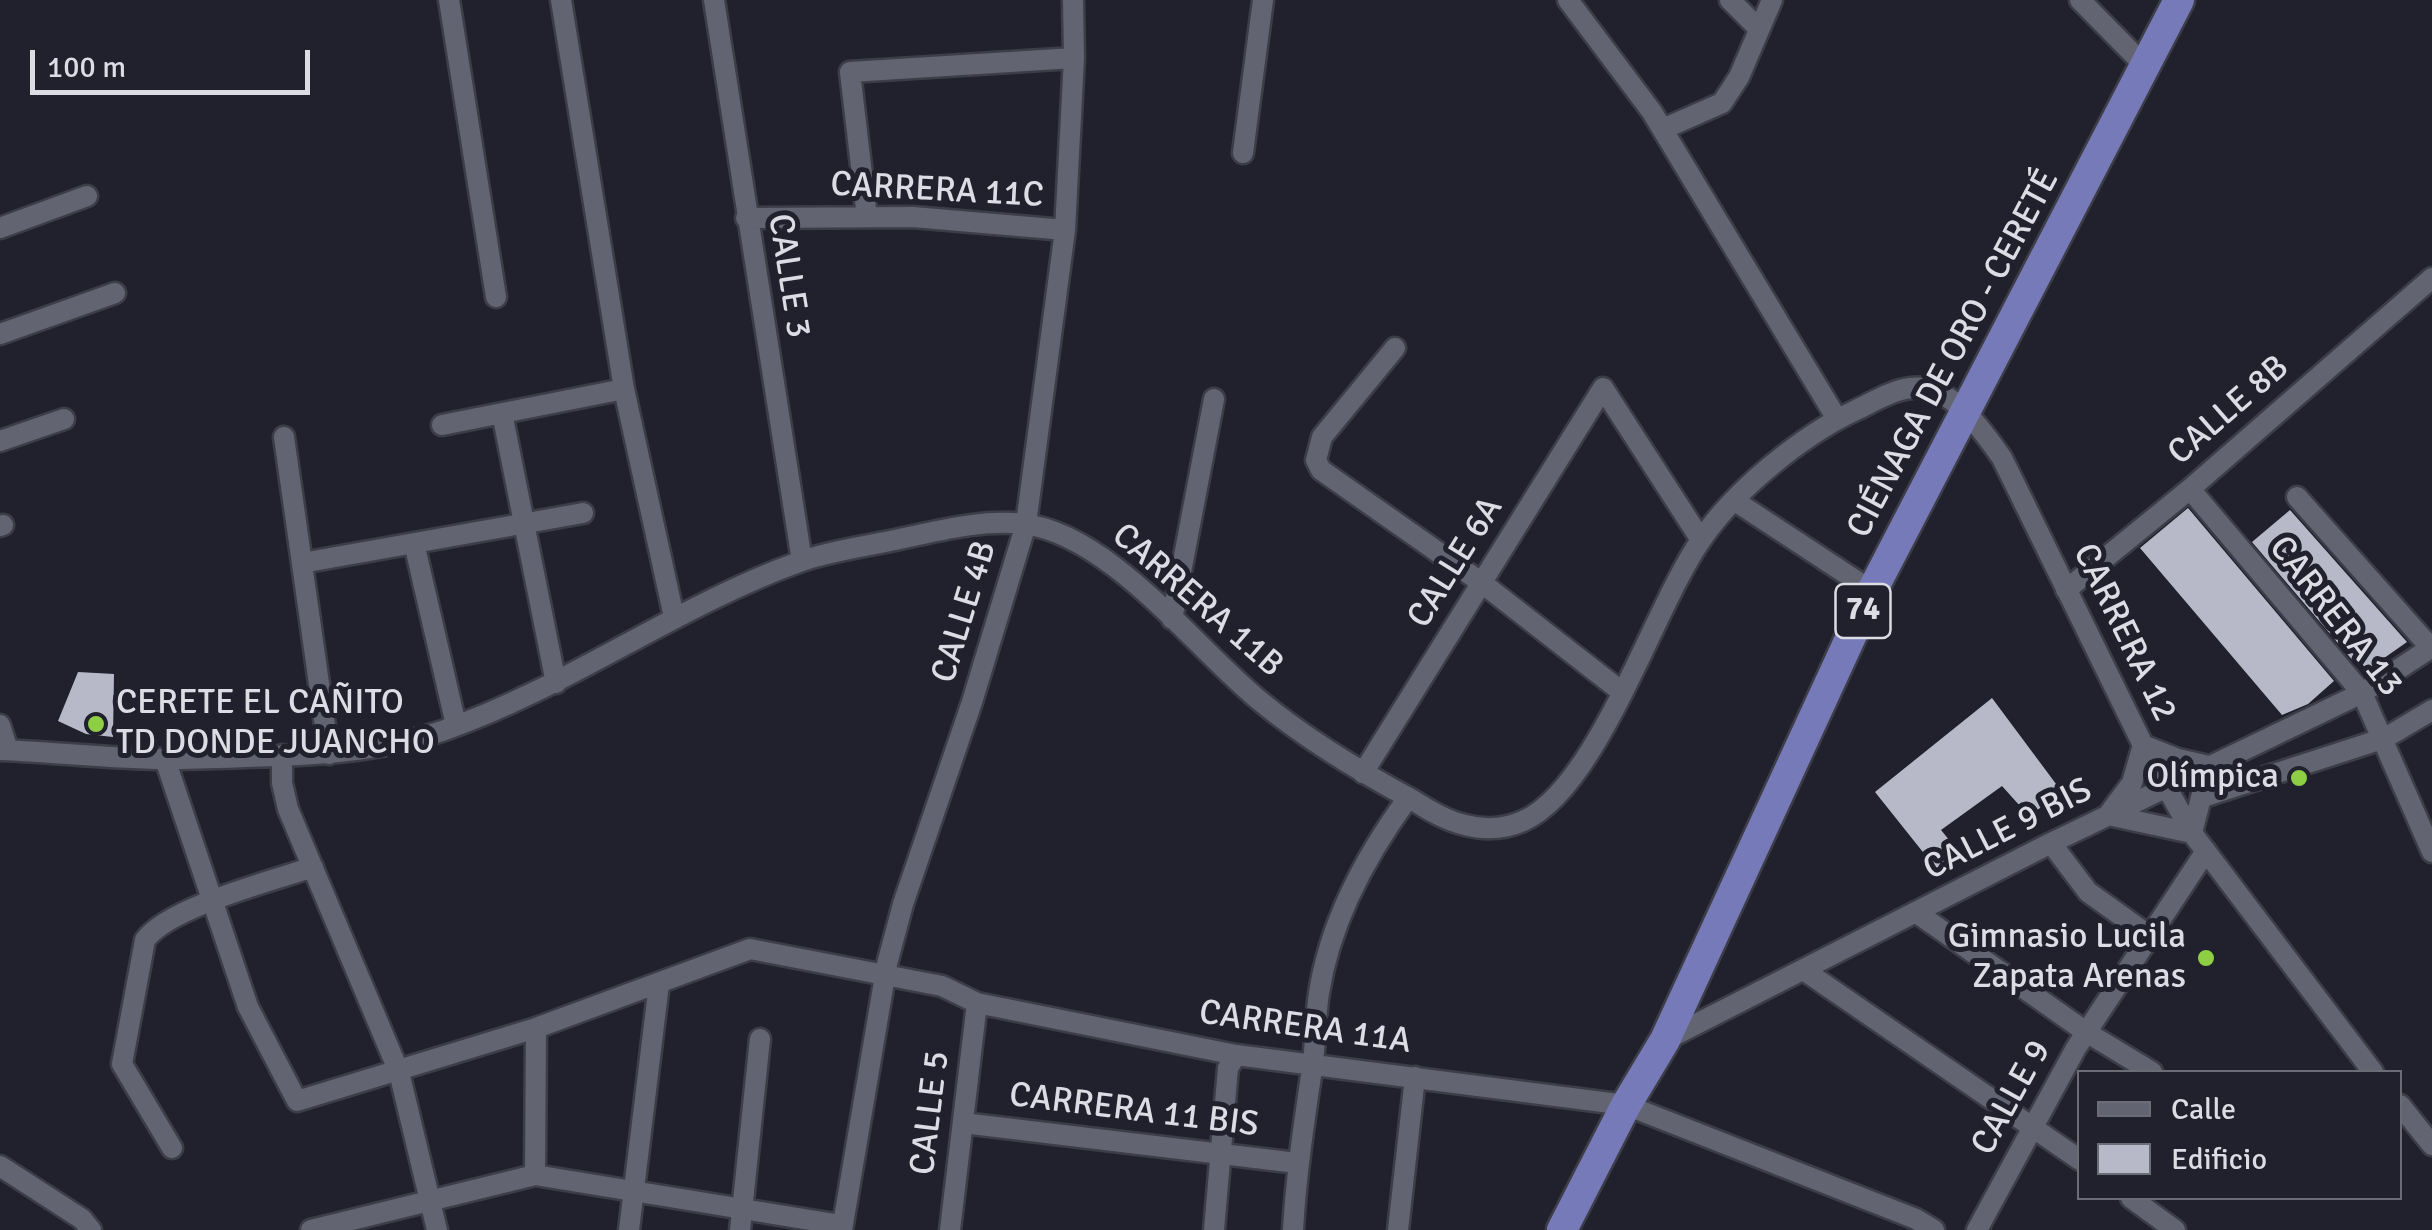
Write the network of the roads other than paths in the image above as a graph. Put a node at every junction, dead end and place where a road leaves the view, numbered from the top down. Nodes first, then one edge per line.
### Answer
1 (449, 0) edge
2 (560, 0) edge
3 (714, 0) edge
4 (1073, 0) edge
5 (1262, 0) edge
6 (1568, 0) edge
7 (1730, 0) edge
8 (1772, 0) edge
9 (2080, 0) edge
10 (2179, 0) edge
11 (1758, 28) junction
12 (1074, 58) junction
13 (2146, 67) junction
14 (1663, 129) junction
15 (1243, 152) dead end
16 (86, 196) dead end
17 (866, 217) junction
18 (746, 218) junction
19 (0, 228) edge
20 (1065, 230) junction
21 (2432, 278) edge
22 (115, 293) dead end
23 (496, 296) dead end
24 (0, 334) edge
25 (1395, 348) dead end
26 (624, 389) junction
27 (1214, 399) dead end
28 (1965, 412) junction
29 (502, 413) junction
30 (64, 419) dead end
31 (1837, 419) junction
32 (442, 425) dead end
33 (284, 438) dead end
34 (0, 441) edge
35 (2190, 489) junction
36 (2297, 496) dead end
37 (1735, 501) junction
38 (582, 513) dead end
39 (524, 523) junction
40 (1026, 524) junction
41 (1700, 540) junction
42 (414, 544) junction
43 (802, 561) junction
44 (302, 564) junction
45 (1482, 583) junction
46 (2066, 590) junction
47 (1872, 591) junction
48 (674, 617) junction
49 (1172, 620) junction
50 (2431, 648) edge
51 (556, 683) junction
52 (1622, 692) junction
53 (2362, 693) junction
54 (2432, 710) edge
55 (0, 725) edge
56 (456, 726) junction
57 (2384, 738) junction
58 (2143, 745) junction
59 (4, 750) edge
60 (329, 754) junction
61 (282, 755) junction
62 (165, 760) junction
63 (2209, 766) junction
64 (1363, 773) junction
65 (2166, 788) junction
66 (2204, 797) junction
67 (1408, 798) junction
68 (2108, 815) junction
69 (2192, 833) junction
70 (2051, 843) junction
71 (2206, 850) junction
72 (2432, 852) edge
73 (313, 867) junction
74 (211, 901) junction
75 (1917, 913) junction
76 (2148, 935) junction
77 (1806, 971) junction
78 (886, 974) junction
79 (659, 984) junction
80 (977, 1003) junction
81 (536, 1028) junction
82 (2086, 1032) junction
83 (760, 1039) dead end
84 (1665, 1040) junction
85 (1236, 1054) junction
86 (1312, 1066) junction
87 (2149, 1070) edge
88 (2371, 1070) edge
89 (398, 1072) junction
90 (1415, 1077) junction
91 (1626, 1104) junction
92 (2402, 1108) edge
93 (963, 1123) junction
94 (2033, 1126) junction
95 (2432, 1146) edge
96 (172, 1148) dead end
97 (1220, 1154) junction
98 (2077, 1158) edge
99 (1297, 1163) junction
100 (0, 1166) edge
101 (535, 1175) junction
102 (634, 1192) junction
103 (2134, 1200) edge
104 (431, 1201) junction
105 (741, 1220) edge
106 (841, 1228) edge
107 (957, 1229) edge
108 (91, 1230) edge
109 (311, 1230) edge
110 (437, 1230) edge
111 (629, 1230) edge
112 (1214, 1230) edge
113 (1292, 1230) edge
114 (1398, 1230) edge
115 (1562, 1230) edge
116 (1934, 1230) edge
117 (1978, 1230) edge
118 (2175, 1230) edge

1 - 23 street
2 - 26 street
3 - 18 street, CALLE 3
4 - 12 street, CALLE 4B
5 - 15 street
6 - 14 street
7 - 11 street
8 - 11 street
9 - 13 street
10 - 13 highway, CIÉNAGA DE ORO - CERETÉ / 74
11 - 14 street
12 - 17 street
12 - 20 street, CALLE 4B
13 - 28 highway, CIÉNAGA DE ORO - CERETÉ / 74
14 - 31 street
16 - 19 street
17 - 18 street, CARRERA 11C
17 - 20 street, CARRERA 11C
18 - 43 street, CALLE 3
20 - 40 street, CALLE 4B
21 - 35 street, CALLE 8B
22 - 24 street
25 - 45 street
26 - 29 street
26 - 48 street
27 - 49 street
28 - 31 street, CARRERA 11B
28 - 46 street, CARRERA 12
28 - 47 highway, CIÉNAGA DE ORO - CERETÉ / 74
29 - 32 street
29 - 39 street
30 - 34 street
31 - 37 street, CARRERA 11B
33 - 44 street
35 - 46 street, CALLE 8B
35 - 53 street, CARRERA 13
36 - 50 street
37 - 41 street, CARRERA 11B
37 - 47 street
38 - 39 street
39 - 42 street
39 - 51 street
40 - 43 street, CARRERA 11B
40 - 49 street, CARRERA 11B
40 - 78 street, CALLE 4B
41 - 45 street, CALLE 6A
41 - 52 street, CARRERA 11B
42 - 44 street
42 - 56 street
43 - 48 street, CARRERA 11B
44 - 60 street
45 - 52 street
45 - 64 street, CALLE 6A
46 - 58 street, CARRERA 12
47 - 84 highway, CIÉNAGA DE ORO - CERETÉ / 74
48 - 51 street, CARRERA 11B
49 - 64 street, CARRERA 11B
50 - 53 street, CALLE 9 BIS
51 - 56 street, CARRERA 11B
52 - 67 street, CARRERA 11B
53 - 57 street, CARRERA 13
53 - 63 street, CALLE 9 BIS
54 - 57 street
55 - 59 street
56 - 60 street, CARRERA 11B
57 - 66 street
57 - 72 street, CARRERA 13
58 - 63 street
58 - 65 street, CARRERA 12
58 - 68 street
59 - 62 street, CARRERA 11B
60 - 61 street, CARRERA 11B
61 - 62 street, CARRERA 11B
61 - 73 street
62 - 74 street
63 - 65 street, CALLE 9 BIS
63 - 66 street
64 - 67 street, CARRERA 11B
65 - 68 street, CALLE 9 BIS
65 - 69 street, CARRERA 12
66 - 69 street
67 - 86 street
68 - 69 street
68 - 70 street, CALLE 9 BIS
69 - 71 street, CARRERA 12
70 - 75 street, CALLE 9 BIS
70 - 76 street
71 - 76 street, CALLE 9
71 - 88 street, CARRERA 12
73 - 74 street
73 - 89 street
74 - 89 street, CARRERA 11A
74 - 96 street
75 - 77 street, CALLE 9 BIS
75 - 82 street
76 - 82 street, CALLE 9
77 - 84 street, CALLE 9 BIS
77 - 94 street
78 - 79 street, CARRERA 11A
78 - 80 street, CARRERA 11A
78 - 106 street, CALLE 4B
79 - 81 street, CARRERA 11A
79 - 102 street
80 - 85 street, CARRERA 11A
80 - 93 street, CALLE 5
81 - 89 street, CARRERA 11A
81 - 101 street
82 - 87 street
82 - 94 street, CALLE 9
83 - 105 street
84 - 91 highway, CIÉNAGA DE ORO - CERETÉ / 74
85 - 86 street, CARRERA 11A
85 - 97 street
86 - 90 street, CARRERA 11A
86 - 99 street
89 - 104 street
90 - 91 street, CARRERA 11A
90 - 114 street
91 - 115 highway, CIÉNAGA DE ORO - CERETÉ / 74
91 - 116 street, CARRERA 11A
92 - 95 street
93 - 97 street, CARRERA 11 BIS
93 - 107 street, CALLE 5
94 - 98 street
94 - 117 street, CALLE 9
97 - 99 street, CARRERA 11 BIS
97 - 112 street
99 - 113 street
100 - 108 street
101 - 102 street
101 - 104 street
102 - 105 street
102 - 111 street
103 - 118 street
104 - 109 street
104 - 110 street
105 - 106 street

